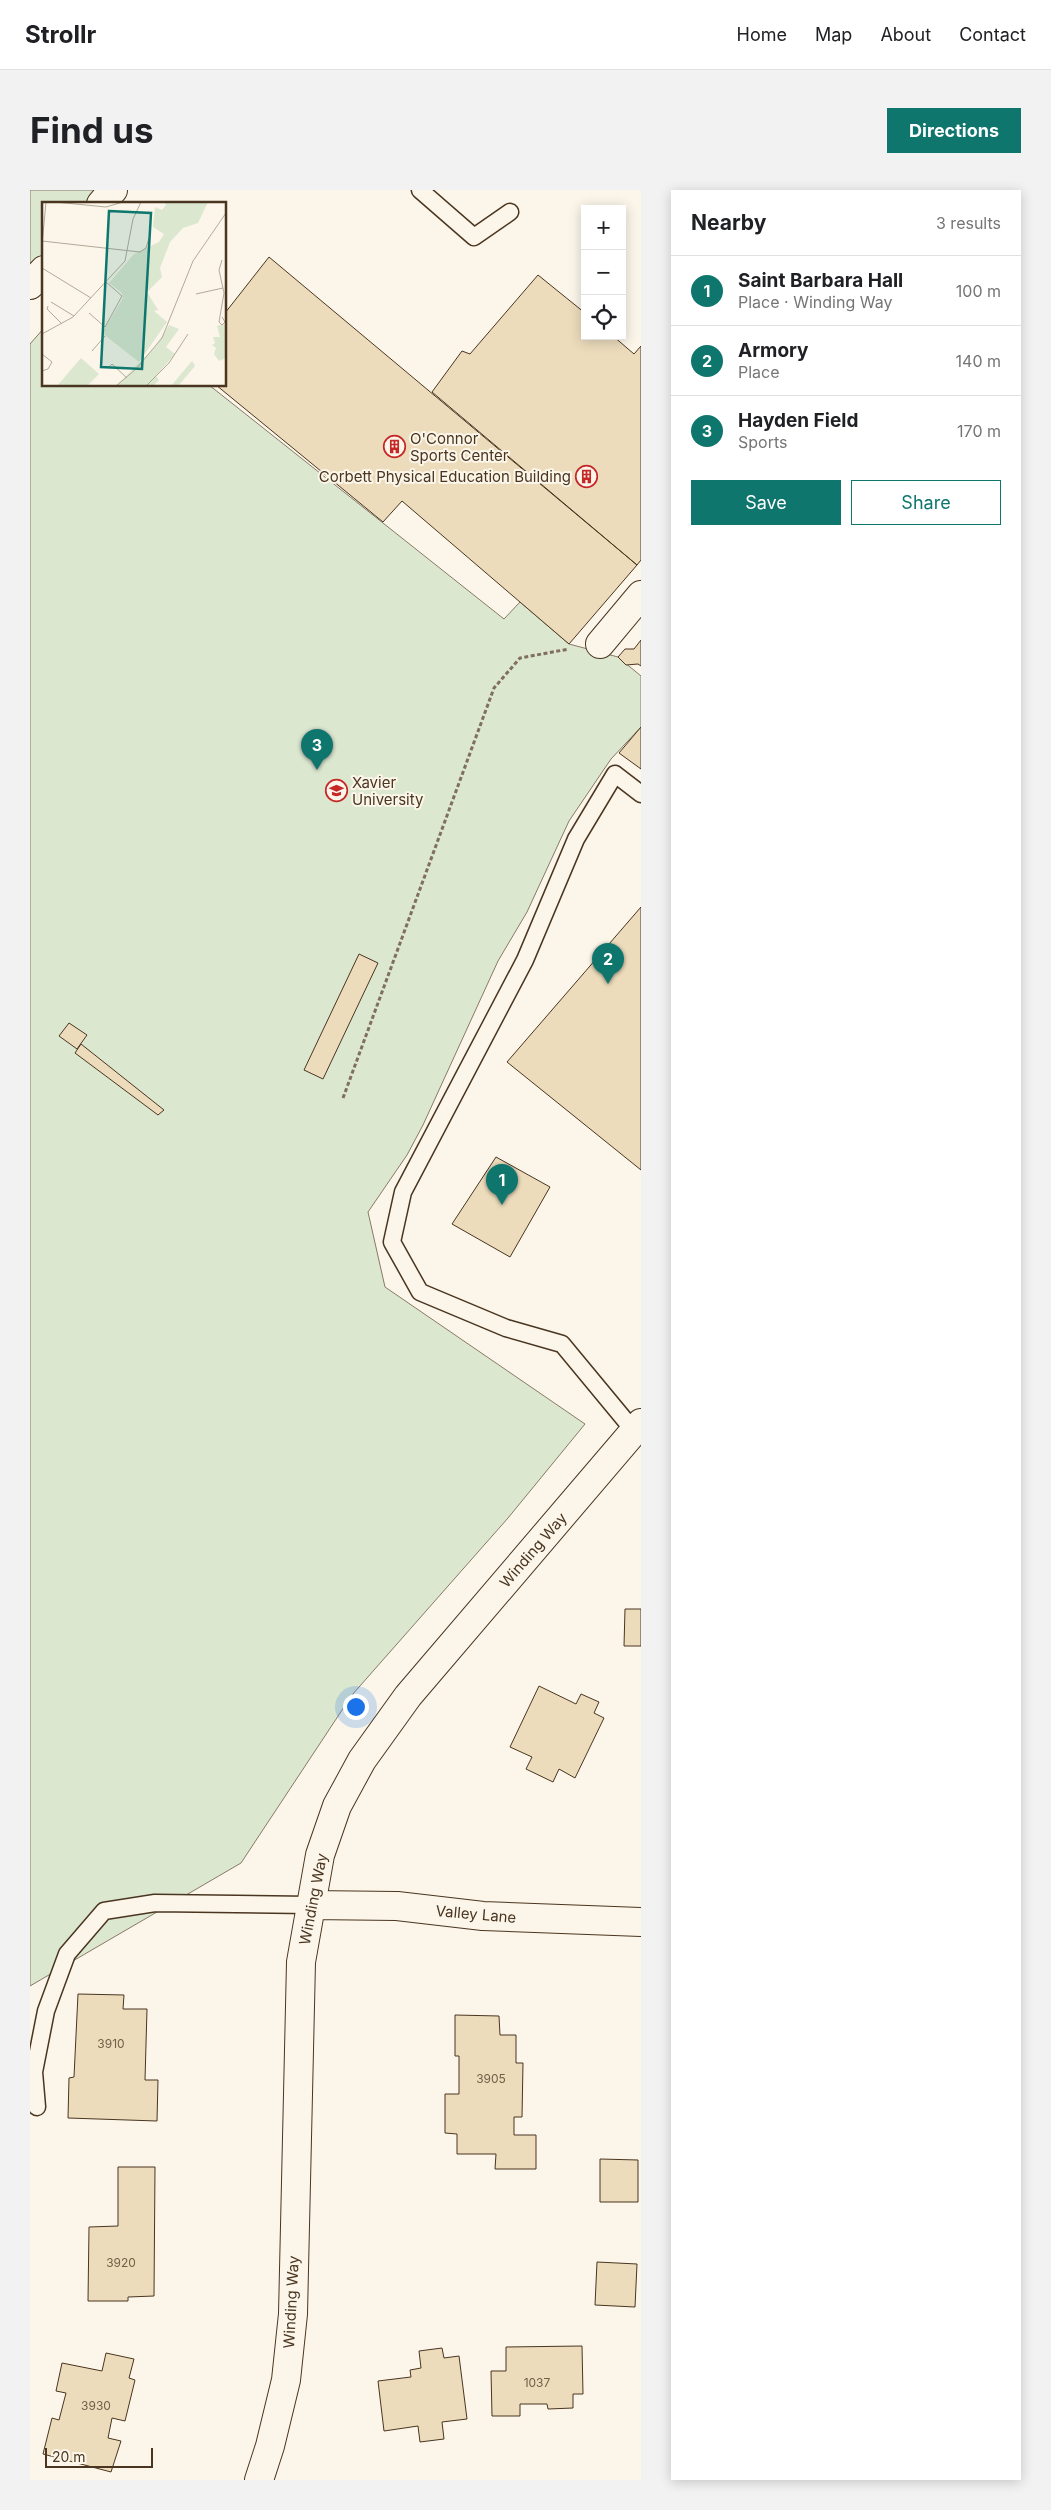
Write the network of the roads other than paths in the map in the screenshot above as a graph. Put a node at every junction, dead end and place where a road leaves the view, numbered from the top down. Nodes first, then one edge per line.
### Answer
1 (113, 190) edge
2 (420, 190) edge
3 (103, 202) edge
4 (510, 212) dead end
5 (42, 272) edge
6 (30, 285) edge
7 (641, 595) edge
8 (600, 644) road end
9 (641, 794) edge
10 (638, 1427) edge
11 (310, 1905) junction
12 (641, 1922) edge
13 (37, 2107) dead end
14 (259, 2480) edge

1 - 3 street
2 - 4 lane
5 - 6 street
7 - 8 street
9 - 10 lane
10 - 11 street, Winding Way
11 - 12 street, Valley Lane
11 - 13 lane
11 - 14 street, Winding Way

